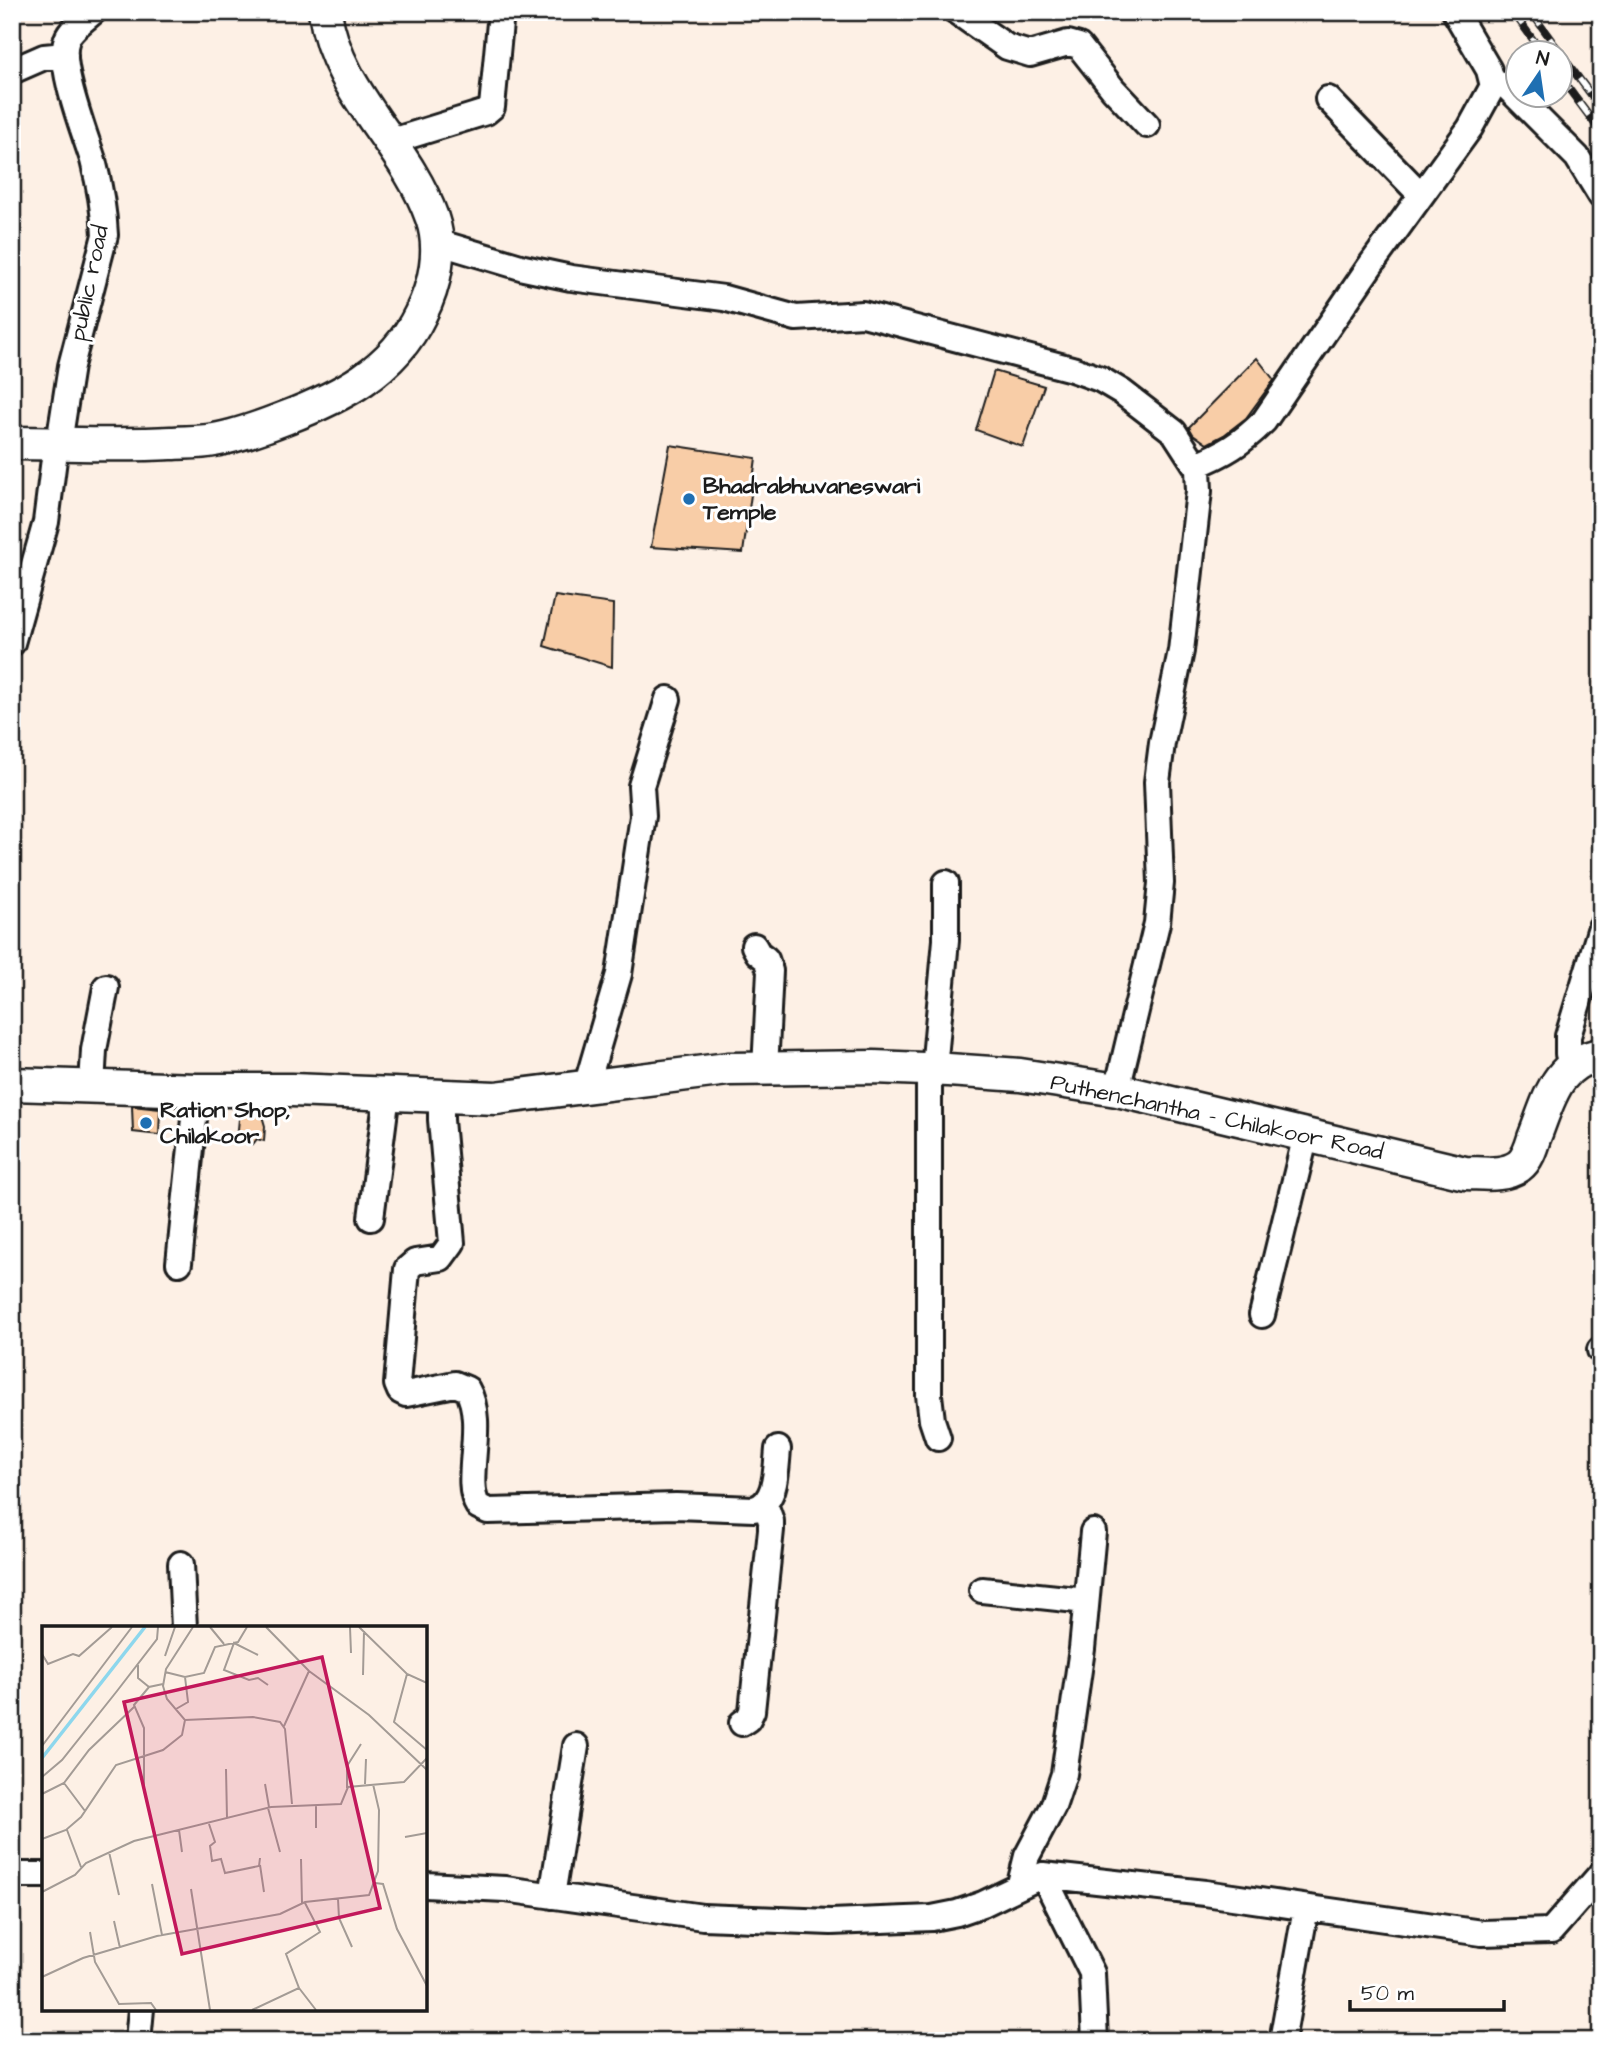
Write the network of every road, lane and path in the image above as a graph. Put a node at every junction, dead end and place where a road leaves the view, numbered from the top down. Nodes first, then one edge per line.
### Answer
1 (93, 12) edge
2 (326, 12) edge
3 (501, 12) edge
4 (957, 12) edge
5 (1455, 12) edge
6 (65, 55) junction
7 (12, 71) edge
8 (1493, 86) junction
9 (1328, 99) dead end
10 (1147, 125) dead end
11 (389, 142) junction
12 (1422, 195) junction
13 (1601, 196) edge
14 (437, 242) junction
15 (12, 443) edge
16 (57, 443) junction
17 (1196, 465) junction
18 (12, 643) edge
19 (668, 699) dead end
20 (946, 883) dead end
21 (1601, 927) edge
22 (754, 946) dead end
23 (106, 987) dead end
24 (1587, 1059) edge
25 (765, 1069) junction
26 (931, 1069) junction
27 (12, 1084) edge
28 (92, 1086) junction
29 (586, 1087) junction
30 (197, 1090) junction
31 (1117, 1090) junction
32 (387, 1094) junction
33 (441, 1096) junction
34 (1306, 1136) junction
35 (371, 1218) dead end
36 (179, 1264) dead end
37 (1262, 1315) dead end
38 (938, 1438) dead end
39 (778, 1449) dead end
40 (765, 1504) junction
41 (1093, 1532) dead end
42 (181, 1564) dead end
43 (982, 1590) dead end
44 (1086, 1601) junction
45 (184, 1626) edge
46 (742, 1723) dead end
47 (576, 1746) dead end
48 (1601, 1874) edge
49 (12, 1875) edge
50 (42, 1875) edge
51 (1043, 1875) junction
52 (1020, 1884) junction
53 (427, 1885) edge
54 (552, 1896) junction
55 (1306, 1908) junction
56 (141, 2011) edge
57 (138, 2041) edge
58 (1095, 2041) edge
59 (1282, 2041) edge

1 - 6 street
2 - 11 main road
3 - 11 street
4 - 10 street
5 - 8 street
6 - 7 street
6 - 16 street, public road
8 - 12 street
8 - 13 street
9 - 12 street
11 - 14 main road
12 - 17 street
14 - 16 main road
14 - 17 street
15 - 16 main road
16 - 18 street, public road
17 - 31 street
19 - 29 street
20 - 26 street
21 - 24 street
22 - 25 street
23 - 28 street
24 - 34 main road, Puthenchantha - Chilakoor Road
25 - 26 main road, Puthenchantha - Chilakoor Road
25 - 29 main road, Puthenchantha - Chilakoor Road
26 - 31 main road, Puthenchantha - Chilakoor Road
26 - 38 street
27 - 28 main road, Puthenchantha - Chilakoor Road
28 - 30 main road, Puthenchantha - Chilakoor Road
29 - 33 main road, Puthenchantha - Chilakoor Road
30 - 32 main road, Puthenchantha - Chilakoor Road
30 - 36 street
31 - 34 main road, Puthenchantha - Chilakoor Road
32 - 33 main road, Puthenchantha - Chilakoor Road
32 - 35 street
33 - 40 street
34 - 37 street
39 - 40 street
40 - 46 street
41 - 44 street
42 - 45 street
43 - 44 street
44 - 52 street
47 - 54 street
48 - 55 street
49 - 50 street
51 - 52 street
51 - 55 street
51 - 58 street
52 - 54 street
53 - 54 street
55 - 59 street
56 - 57 street

